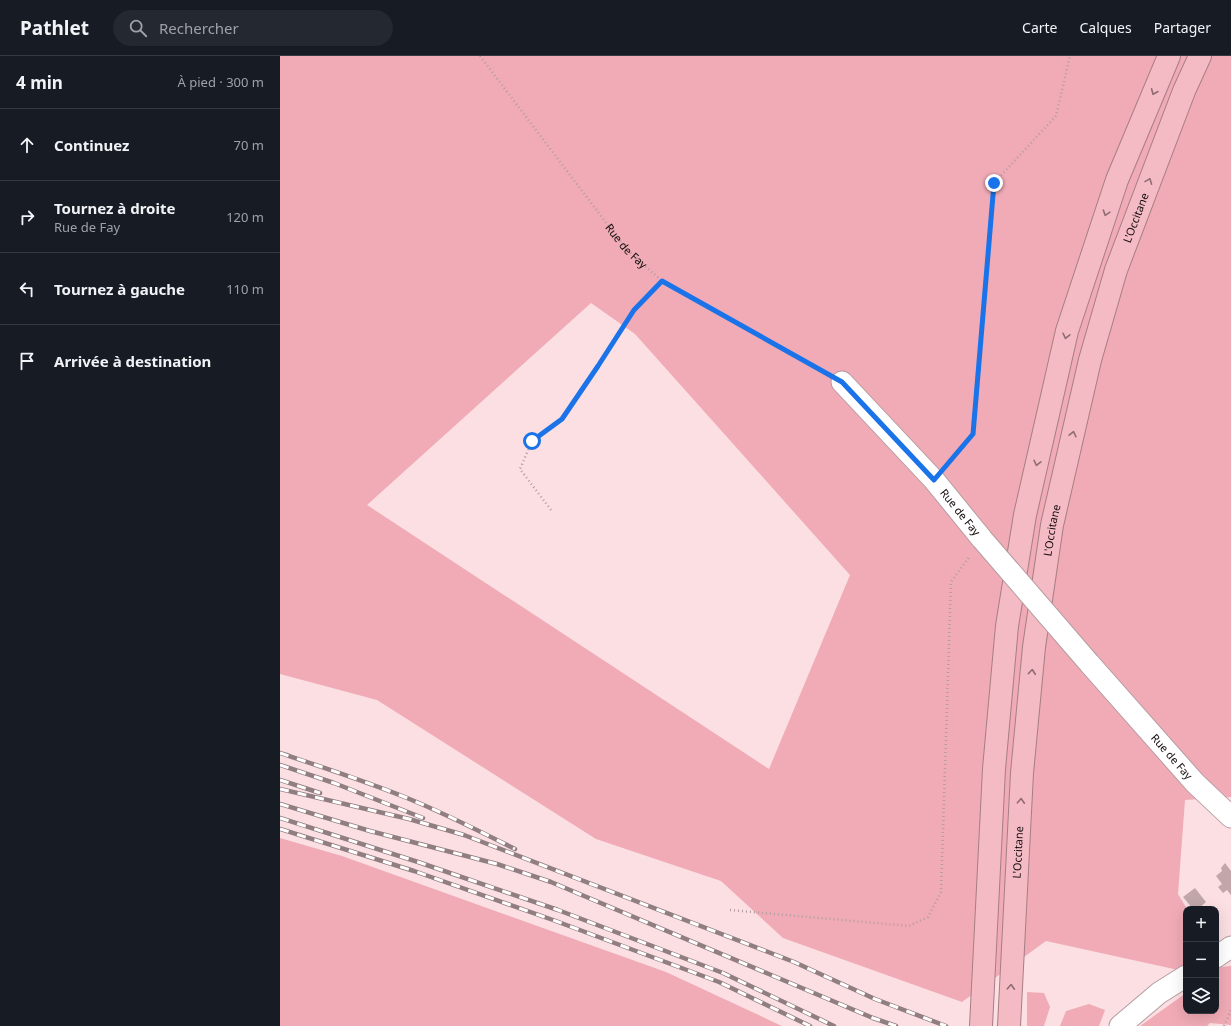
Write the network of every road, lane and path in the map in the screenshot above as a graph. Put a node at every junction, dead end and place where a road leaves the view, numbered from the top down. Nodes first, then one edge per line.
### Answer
1 (480, 56) edge
2 (1070, 56) edge
3 (1170, 56) edge
4 (1200, 56) edge
5 (662, 281) junction
6 (842, 382) joint
7 (934, 480) junction
8 (551, 510) dead end
9 (982, 539) junction
10 (1231, 817) edge
11 (730, 910) dead end
12 (1231, 947) edge
13 (1219, 955) edge
14 (1183, 978) edge
15 (1231, 1010) edge
16 (980, 1026) edge
17 (1009, 1026) edge
18 (1120, 1026) edge
19 (1224, 1026) edge

1 - 5 path, Rue de Fay
2 - 7 path
3 -> 16 highway
17 -> 4 highway, L'Occitane
5 - 6 path, Rue de Fay
5 - 8 path
6 - 7 street, Rue de Fay
7 - 9 street, Rue de Fay
9 - 10 street, Rue de Fay, bridge
9 - 11 path
12 - 13 street
14 - 18 street
15 - 19 path

